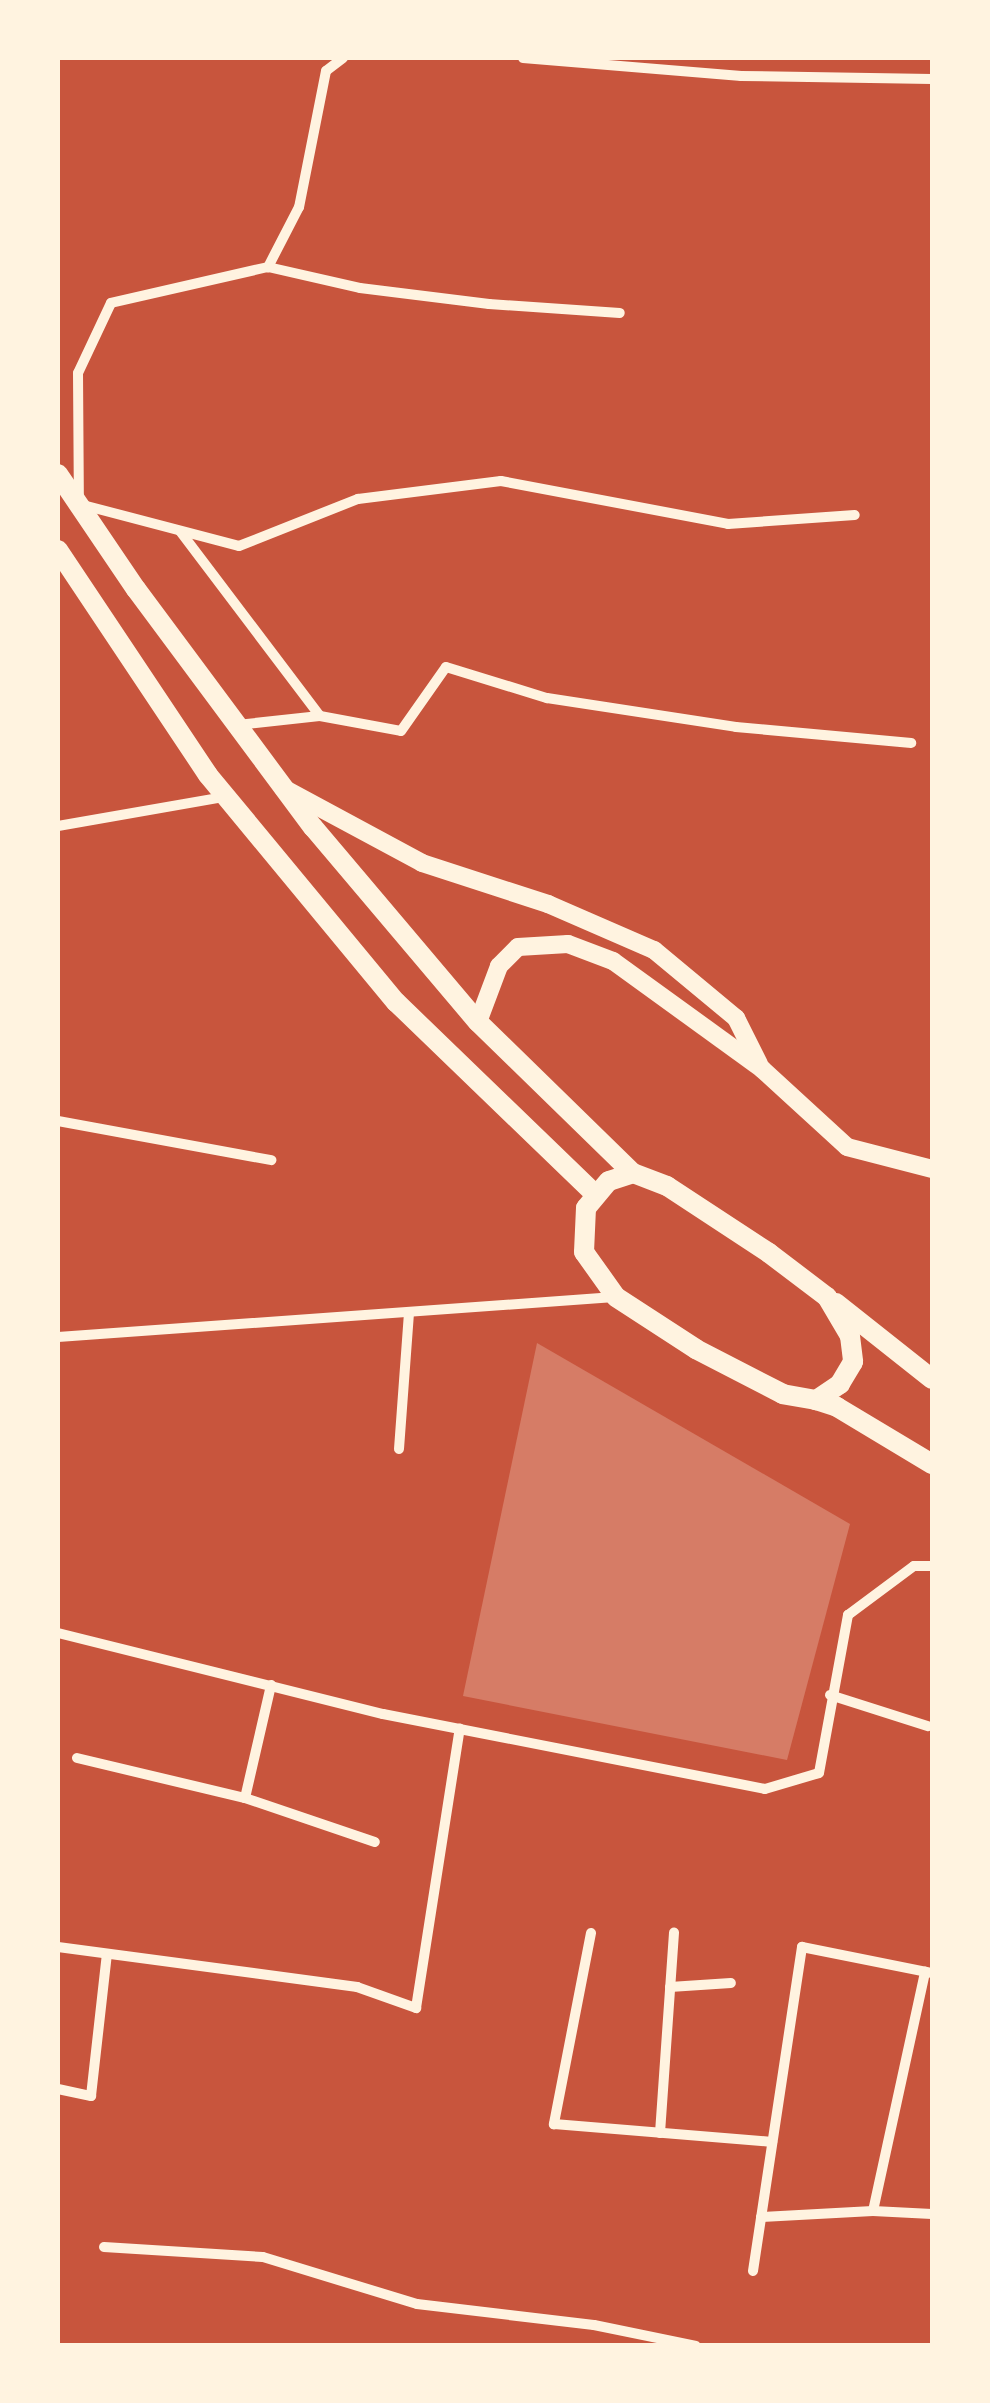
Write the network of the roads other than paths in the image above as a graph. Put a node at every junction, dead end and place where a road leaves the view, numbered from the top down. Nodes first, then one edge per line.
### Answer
1 (344, 58) edge
2 (523, 58) edge
3 (552, 59) edge
4 (932, 80) edge
5 (268, 267) junction
6 (620, 313) dead end
7 (58, 474) edge
8 (79, 504) junction
9 (855, 515) dead end
10 (179, 530) junction
11 (58, 550) edge
12 (320, 716) junction
13 (237, 725) junction
14 (911, 743) dead end
15 (284, 788) junction
16 (226, 796) junction
17 (58, 826) edge
18 (478, 1022) junction
19 (762, 1068) junction
20 (58, 1121) edge
21 (270, 1160) dead end
22 (932, 1170) edge
23 (633, 1173) junction
24 (595, 1194) junction
25 (826, 1296) junction
26 (616, 1297) junction
27 (409, 1312) junction
28 (58, 1337) edge
29 (932, 1378) edge
30 (816, 1400) junction
31 (399, 1449) dead end
32 (932, 1464) edge
33 (932, 1566) edge
34 (58, 1633) edge
35 (271, 1685) junction
36 (830, 1695) junction
37 (928, 1726) dead end
38 (460, 1728) junction
39 (77, 1758) dead end
40 (244, 1798) junction
41 (375, 1842) dead end
42 (674, 1932) dead end
43 (590, 1933) dead end
44 (58, 1947) edge
45 (107, 1954) junction
46 (929, 1972) edge
47 (732, 1983) dead end
48 (670, 1988) junction
49 (58, 2089) edge
50 (660, 2133) junction
51 (772, 2142) junction
52 (873, 2211) junction
53 (932, 2214) edge
54 (761, 2217) junction
55 (104, 2247) dead end
56 (753, 2272) dead end
57 (696, 2346) edge

1 - 5 street
2 - 3 street
3 - 4 street
5 - 6 street
5 - 8 street
7 - 8 main road
8 - 10 street
8 - 13 main road
9 - 10 street
10 - 12 street
11 - 16 main road
12 - 13 street
12 - 14 street
13 - 15 main road
15 - 18 main road
15 - 19 street
16 - 17 street
16 - 24 main road
18 - 19 street
18 - 23 main road
19 - 22 street
20 - 21 street
23 - 24 main road
23 - 25 main road
24 - 26 main road
25 - 29 main road
25 - 30 main road
26 - 27 street
26 - 30 main road
27 - 28 street
27 - 31 street
30 - 32 main road
33 - 36 street
34 - 35 street
35 - 38 street
35 - 40 street
36 - 37 street
36 - 38 street
38 - 45 street
39 - 40 street
40 - 41 street
42 - 48 street
43 - 50 street
44 - 45 street
45 - 49 street
46 - 51 street
46 - 52 street
47 - 48 street
48 - 50 street
50 - 51 street
51 - 54 street
52 - 53 street
52 - 54 street
54 - 56 street
55 - 57 street

